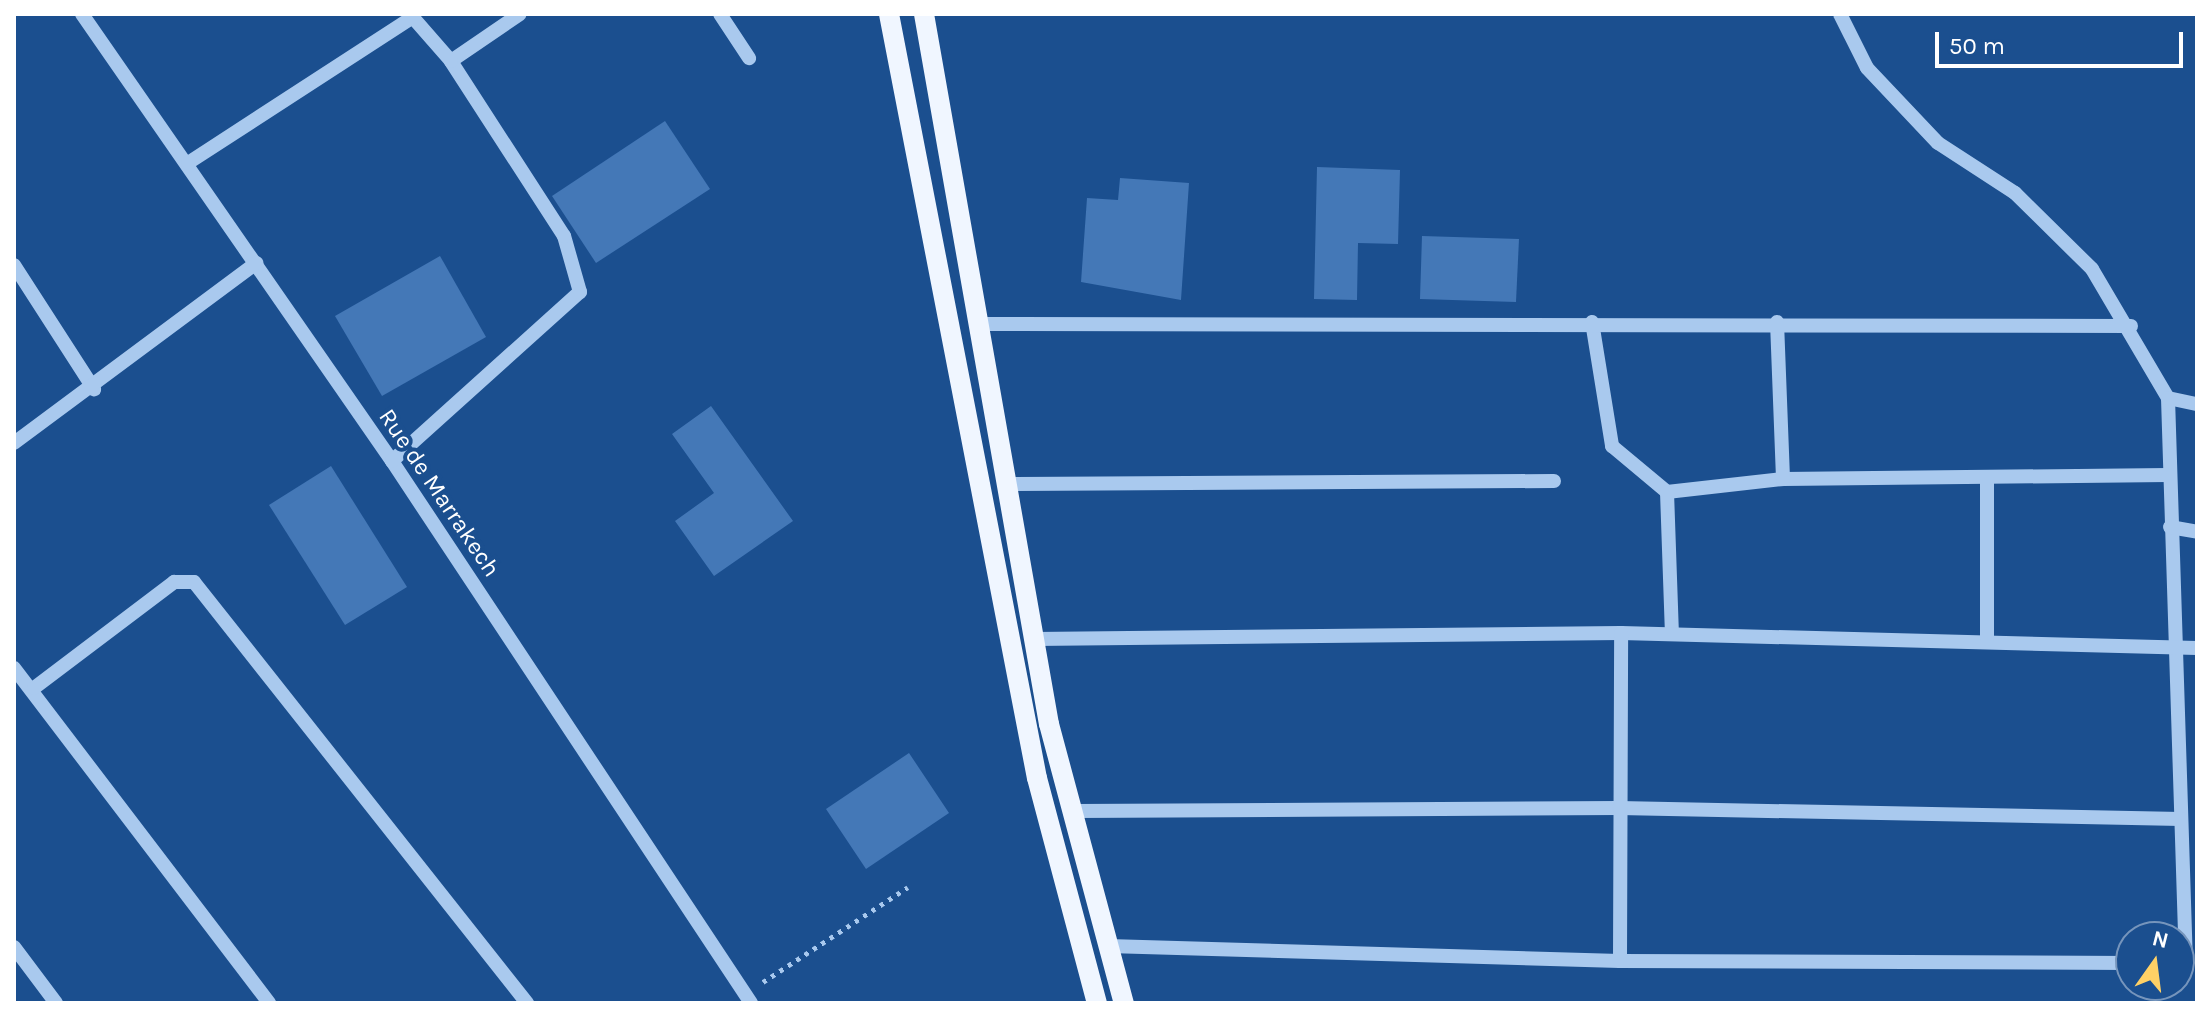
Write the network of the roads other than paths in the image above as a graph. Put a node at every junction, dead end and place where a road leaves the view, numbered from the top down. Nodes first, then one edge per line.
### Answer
1 (82, 14) edge
2 (520, 14) edge
3 (720, 14) edge
4 (889, 14) edge
5 (924, 14) edge
6 (1840, 14) edge
7 (412, 16) edge
8 (749, 58) dead end
9 (451, 61) junction
10 (188, 163) junction
11 (256, 263) junction
12 (14, 265) edge
13 (1592, 322) junction
14 (1777, 322) junction
15 (981, 324) junction
16 (2131, 326) junction
17 (94, 389) junction
18 (2168, 398) junction
19 (2197, 404) edge
20 (14, 443) edge
21 (392, 461) junction
22 (2168, 475) junction
23 (1987, 477) junction
24 (1783, 479) junction
25 (1554, 481) dead end
26 (1011, 484) junction
27 (1667, 492) junction
28 (2170, 527) junction
29 (2197, 532) edge
30 (1621, 633) junction
31 (1672, 634) junction
32 (1034, 639) junction
33 (1987, 639) junction
34 (2174, 643) junction
35 (2197, 648) edge
36 (14, 668) edge
37 (34, 688) junction
38 (1619, 808) junction
39 (1075, 811) junction
40 (2181, 819) junction
41 (2185, 921) edge
42 (1108, 946) junction
43 (14, 947) edge
44 (1620, 961) junction
45 (2115, 963) edge
46 (748, 998) edge
47 (56, 1003) edge
48 (269, 1003) edge
49 (527, 1003) edge
50 (1097, 1003) edge
51 (1124, 1003) edge

1 - 10 street, Rue de Marrakech
2 - 9 street
3 - 8 street
4 - 50 main road
5 - 15 main road
6 - 16 street
7 - 9 street
7 - 10 street
9 - 21 street
10 - 11 street, Rue de Marrakech
11 - 17 street
11 - 21 street, Rue de Marrakech
12 - 17 street
13 - 14 street
13 - 15 street
13 - 27 street
14 - 16 street
14 - 24 street
15 - 26 main road
16 - 18 street
17 - 20 street
18 - 19 street
18 - 22 street
21 - 46 street, Rue de Marrakech
22 - 23 street
22 - 28 street
23 - 24 street
23 - 33 street
24 - 27 street
25 - 26 street
26 - 32 main road
27 - 31 street
28 - 29 street
28 - 34 street
30 - 31 street
30 - 32 street
30 - 38 street
31 - 33 street
32 - 39 main road
33 - 34 street
34 - 35 street
34 - 40 street
36 - 37 street
37 - 48 street
37 - 49 street
38 - 39 street
38 - 40 street
38 - 44 street
39 - 42 main road
40 - 41 street
42 - 44 street
42 - 51 main road
43 - 47 street
44 - 45 street

